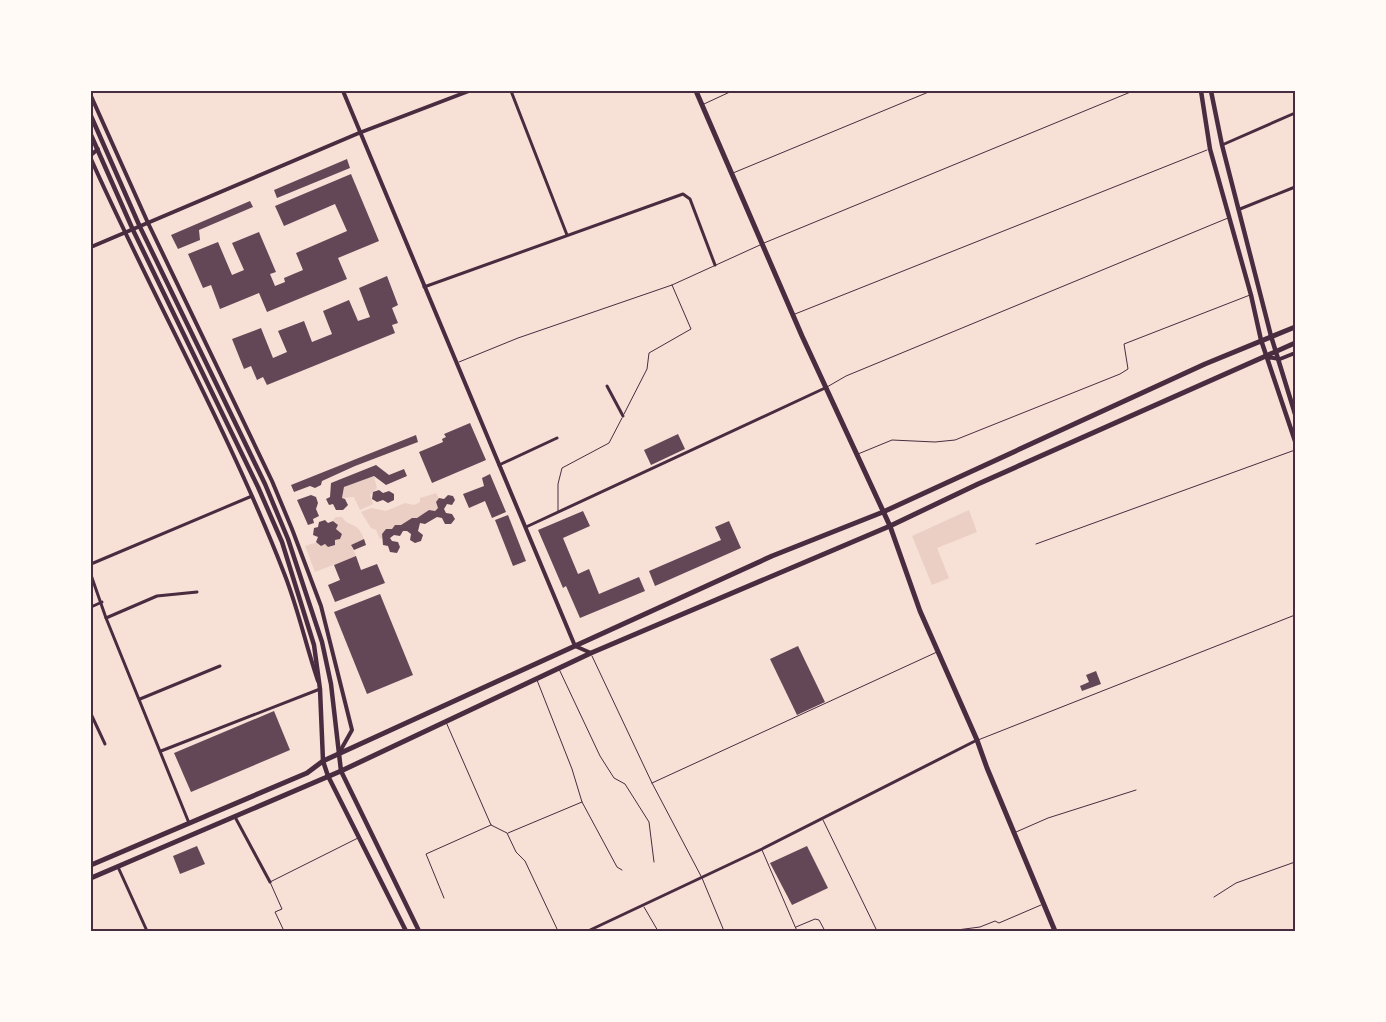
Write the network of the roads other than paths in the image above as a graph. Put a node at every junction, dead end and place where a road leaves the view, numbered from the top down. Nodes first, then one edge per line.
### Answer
1 (343, 91) edge
2 (469, 91) edge
3 (511, 91) edge
4 (696, 91) edge
5 (732, 91) edge
6 (930, 91) edge
7 (1133, 91) edge
8 (1200, 91) edge
9 (1211, 91) edge
10 (91, 96) edge
11 (701, 105) junction
12 (1295, 113) edge
13 (91, 116) edge
14 (359, 133) junction
15 (91, 135) edge
16 (1222, 145) junction
17 (98, 149) junction
18 (1210, 149) junction
19 (91, 157) edge
20 (731, 174) junction
21 (1295, 187) edge
22 (1240, 209) junction
23 (1229, 218) junction
24 (148, 224) junction
25 (140, 227) junction
26 (133, 230) junction
27 (124, 234) junction
28 (567, 235) junction
29 (762, 244) junction
30 (91, 247) edge
31 (715, 265) junction
32 (672, 284) junction
33 (424, 287) junction
34 (1252, 295) junction
35 (793, 315) junction
36 (1295, 327) edge
37 (1271, 336) junction
38 (1260, 340) junction
39 (1295, 343) edge
40 (1276, 351) junction
41 (1295, 353) edge
42 (1266, 357) junction
43 (1280, 359) junction
44 (455, 363) junction
45 (607, 386) dead end
46 (825, 388) junction
47 (1295, 414) edge
48 (623, 416) junction
49 (557, 438) dead end
50 (1295, 441) edge
51 (1295, 450) edge
52 (857, 454) junction
53 (499, 465) junction
54 (252, 496) junction
55 (558, 512) junction
56 (883, 512) junction
57 (890, 526) junction
58 (526, 527) junction
59 (1036, 544) dead end
60 (91, 564) edge
61 (91, 575) edge
62 (197, 592) dead end
63 (102, 602) junction
64 (91, 607) edge
65 (1295, 615) edge
66 (106, 618) junction
67 (575, 646) junction
68 (938, 652) junction
69 (591, 653) junction
70 (220, 666) dead end
71 (559, 668) junction
72 (537, 679) junction
73 (320, 689) junction
74 (140, 699) junction
75 (91, 714) edge
76 (446, 722) junction
77 (977, 740) junction
78 (105, 744) dead end
79 (160, 751) junction
80 (338, 755) junction
81 (323, 761) junction
82 (340, 771) junction
83 (328, 776) junction
84 (652, 783) junction
85 (1136, 790) dead end
86 (582, 802) junction
87 (235, 816) junction
88 (823, 820) junction
89 (189, 824) junction
90 (491, 825) junction
91 (1014, 832) junction
92 (507, 833) junction
93 (358, 837) junction
94 (762, 849) junction
95 (654, 862) dead end
96 (1295, 862) edge
97 (91, 866) edge
98 (117, 866) junction
99 (622, 870) dead end
100 (91, 878) edge
101 (702, 878) junction
102 (270, 882) junction
103 (1214, 897) dead end
104 (444, 898) dead end
105 (642, 904) junction
106 (1044, 904) junction
107 (796, 927) junction
108 (147, 931) edge
109 (284, 931) edge
110 (406, 931) edge
111 (419, 931) edge
112 (558, 931) edge
113 (588, 931) edge
114 (658, 931) edge
115 (724, 931) edge
116 (797, 931) edge
117 (825, 931) edge
118 (877, 931) edge
119 (949, 931) edge
120 (1055, 931) edge

1 - 14 street
2 - 14 street
3 - 28 street
4 - 11 main road
5 - 11 lane
6 - 20 lane
7 - 29 lane
8 - 18 main road
9 - 16 main road
10 - 24 street
11 - 20 main road
12 - 16 street
13 - 25 main road
14 - 24 street
14 - 33 street
15 - 17 main road
16 - 22 main road
17 - 19 street
17 - 26 main road
18 - 23 main road
18 - 35 lane
19 - 27 street
20 - 29 main road
21 - 22 street
22 - 37 main road
23 - 34 main road
23 - 46 lane
24 - 25 street
24 - 80 street
25 - 26 street
25 - 80 main road
26 - 27 street
26 - 73 main road
27 - 30 street
27 - 54 street
28 - 31 street
28 - 33 street
29 - 31 lane
29 - 35 main road
31 - 32 lane
32 - 44 lane
32 - 48 lane
33 - 44 street
34 - 38 main road
34 - 52 lane
35 - 46 main road
36 - 37 main road
37 - 38 main road
37 - 40 main road
38 - 42 main road
38 - 56 main road
39 - 40 main road
40 - 42 main road
40 - 43 main road
41 - 43 street
42 - 43 street
42 - 50 main road
42 - 57 main road
43 - 47 main road
44 - 53 street
45 - 48 street
46 - 52 main road
46 - 55 street
48 - 55 lane
49 - 53 street
51 - 59 lane
52 - 56 main road
53 - 58 street
54 - 60 street
54 - 73 street
55 - 58 street
56 - 57 main road
56 - 67 main road
57 - 68 main road
57 - 69 main road
58 - 67 street
61 - 63 street
62 - 66 street
63 - 64 street
63 - 66 street
65 - 77 lane
66 - 74 street
67 - 69 street
67 - 80 main road
68 - 77 main road
68 - 84 lane
69 - 71 main road
69 - 84 lane
70 - 74 street
71 - 72 main road
71 - 95 lane
72 - 76 main road
72 - 86 lane
73 - 79 street
73 - 81 main road
74 - 79 street
75 - 78 street
76 - 82 main road
76 - 90 lane
77 - 88 street
77 - 91 main road
79 - 89 street
80 - 81 main road
80 - 82 main road
81 - 83 main road
81 - 89 main road
82 - 83 main road
82 - 111 main road
83 - 87 main road
83 - 93 main road
84 - 101 lane
85 - 91 lane
86 - 92 lane
86 - 99 lane
87 - 98 main road
87 - 102 street
88 - 94 street
88 - 118 lane
89 - 97 main road
90 - 92 lane
90 - 104 lane
91 - 106 main road
92 - 112 lane
93 - 102 lane
93 - 110 main road
94 - 101 street
94 - 107 lane
96 - 103 lane
98 - 100 main road
98 - 108 street
101 - 105 street
101 - 115 lane
102 - 109 lane
105 - 113 street
105 - 114 lane
106 - 119 lane
106 - 120 main road
107 - 116 lane
107 - 117 lane

